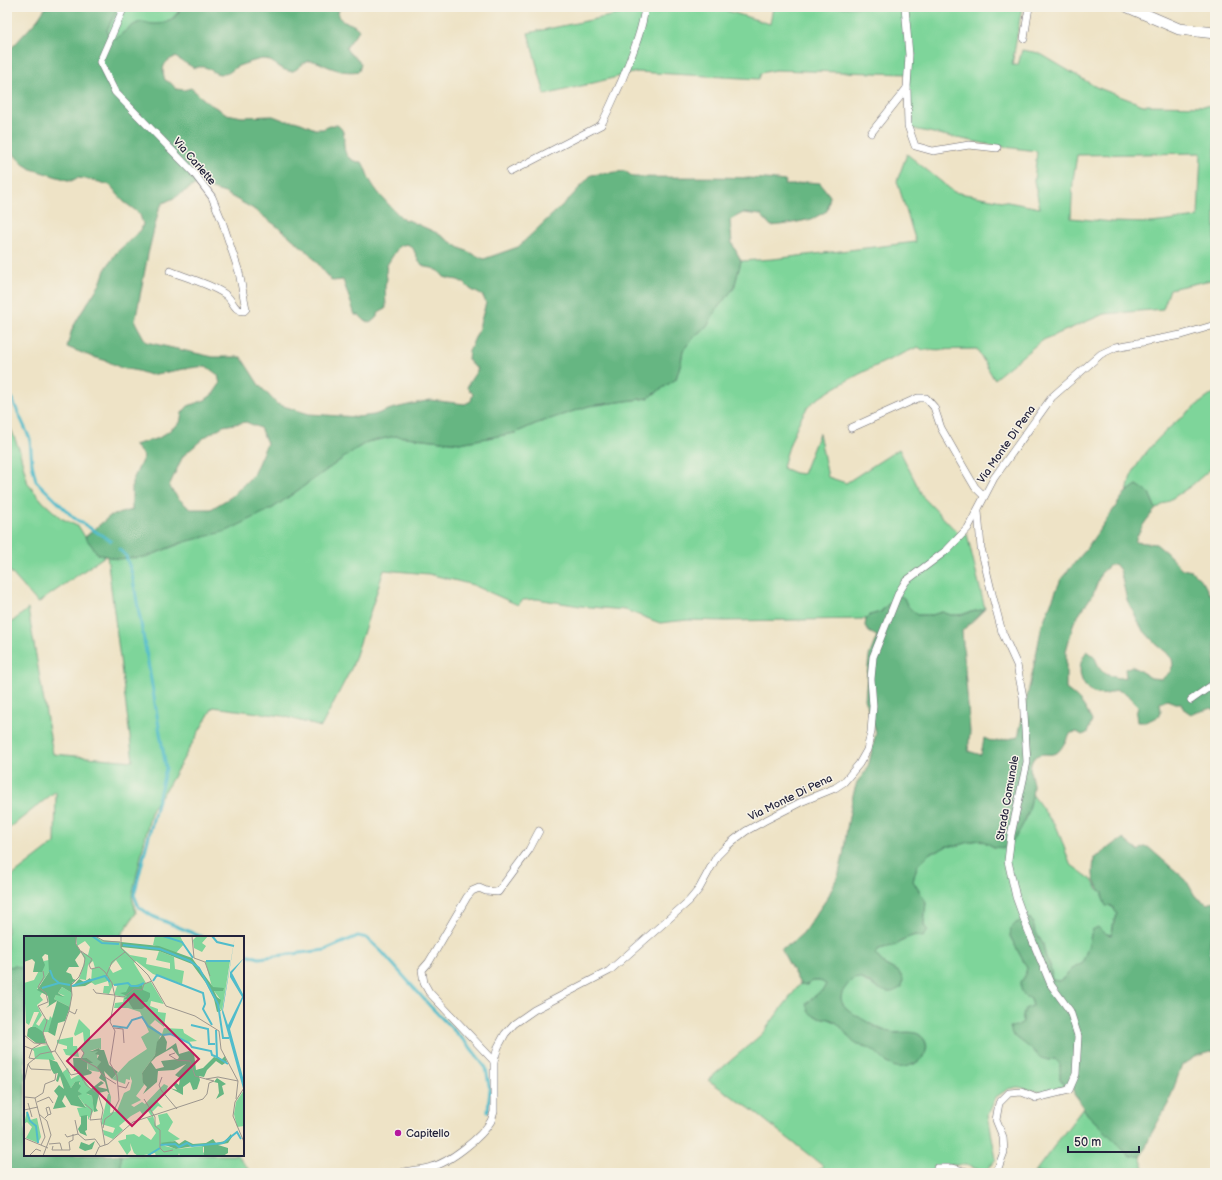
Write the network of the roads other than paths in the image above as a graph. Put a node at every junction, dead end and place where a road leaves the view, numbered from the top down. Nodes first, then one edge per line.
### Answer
1 (124, 7) edge
2 (645, 7) edge
3 (904, 7) edge
4 (1029, 7) edge
5 (1128, 7) edge
6 (1215, 33) edge
7 (1024, 39) dead end
8 (907, 88) junction
9 (872, 133) dead end
10 (997, 148) dead end
11 (510, 172) dead end
12 (170, 271) dead end
13 (1215, 325) edge
14 (852, 428) dead end
15 (984, 496) junction
16 (978, 511) junction
17 (1215, 683) edge
18 (1191, 700) dead end
19 (539, 830) dead end
20 (1215, 942) edge
21 (1215, 957) edge
22 (494, 1061) junction
23 (937, 1168) dead end
24 (401, 1173) edge
25 (971, 1173) edge
26 (994, 1173) edge

1 - 12 street, Via Carlette
2 - 11 street
3 - 8 street
4 - 7 street
5 - 6 street
8 - 9 street
8 - 10 street
13 - 15 street, Via Monte Di Pena
14 - 15 street
15 - 16 street, Via Monte Di Pena
16 - 22 street, Via Monte Di Pena
16 - 26 street, Strada Comunale
17 - 18 street
19 - 22 street
20 - 21 street
22 - 24 street, Via Monte Di Pena
23 - 25 street

